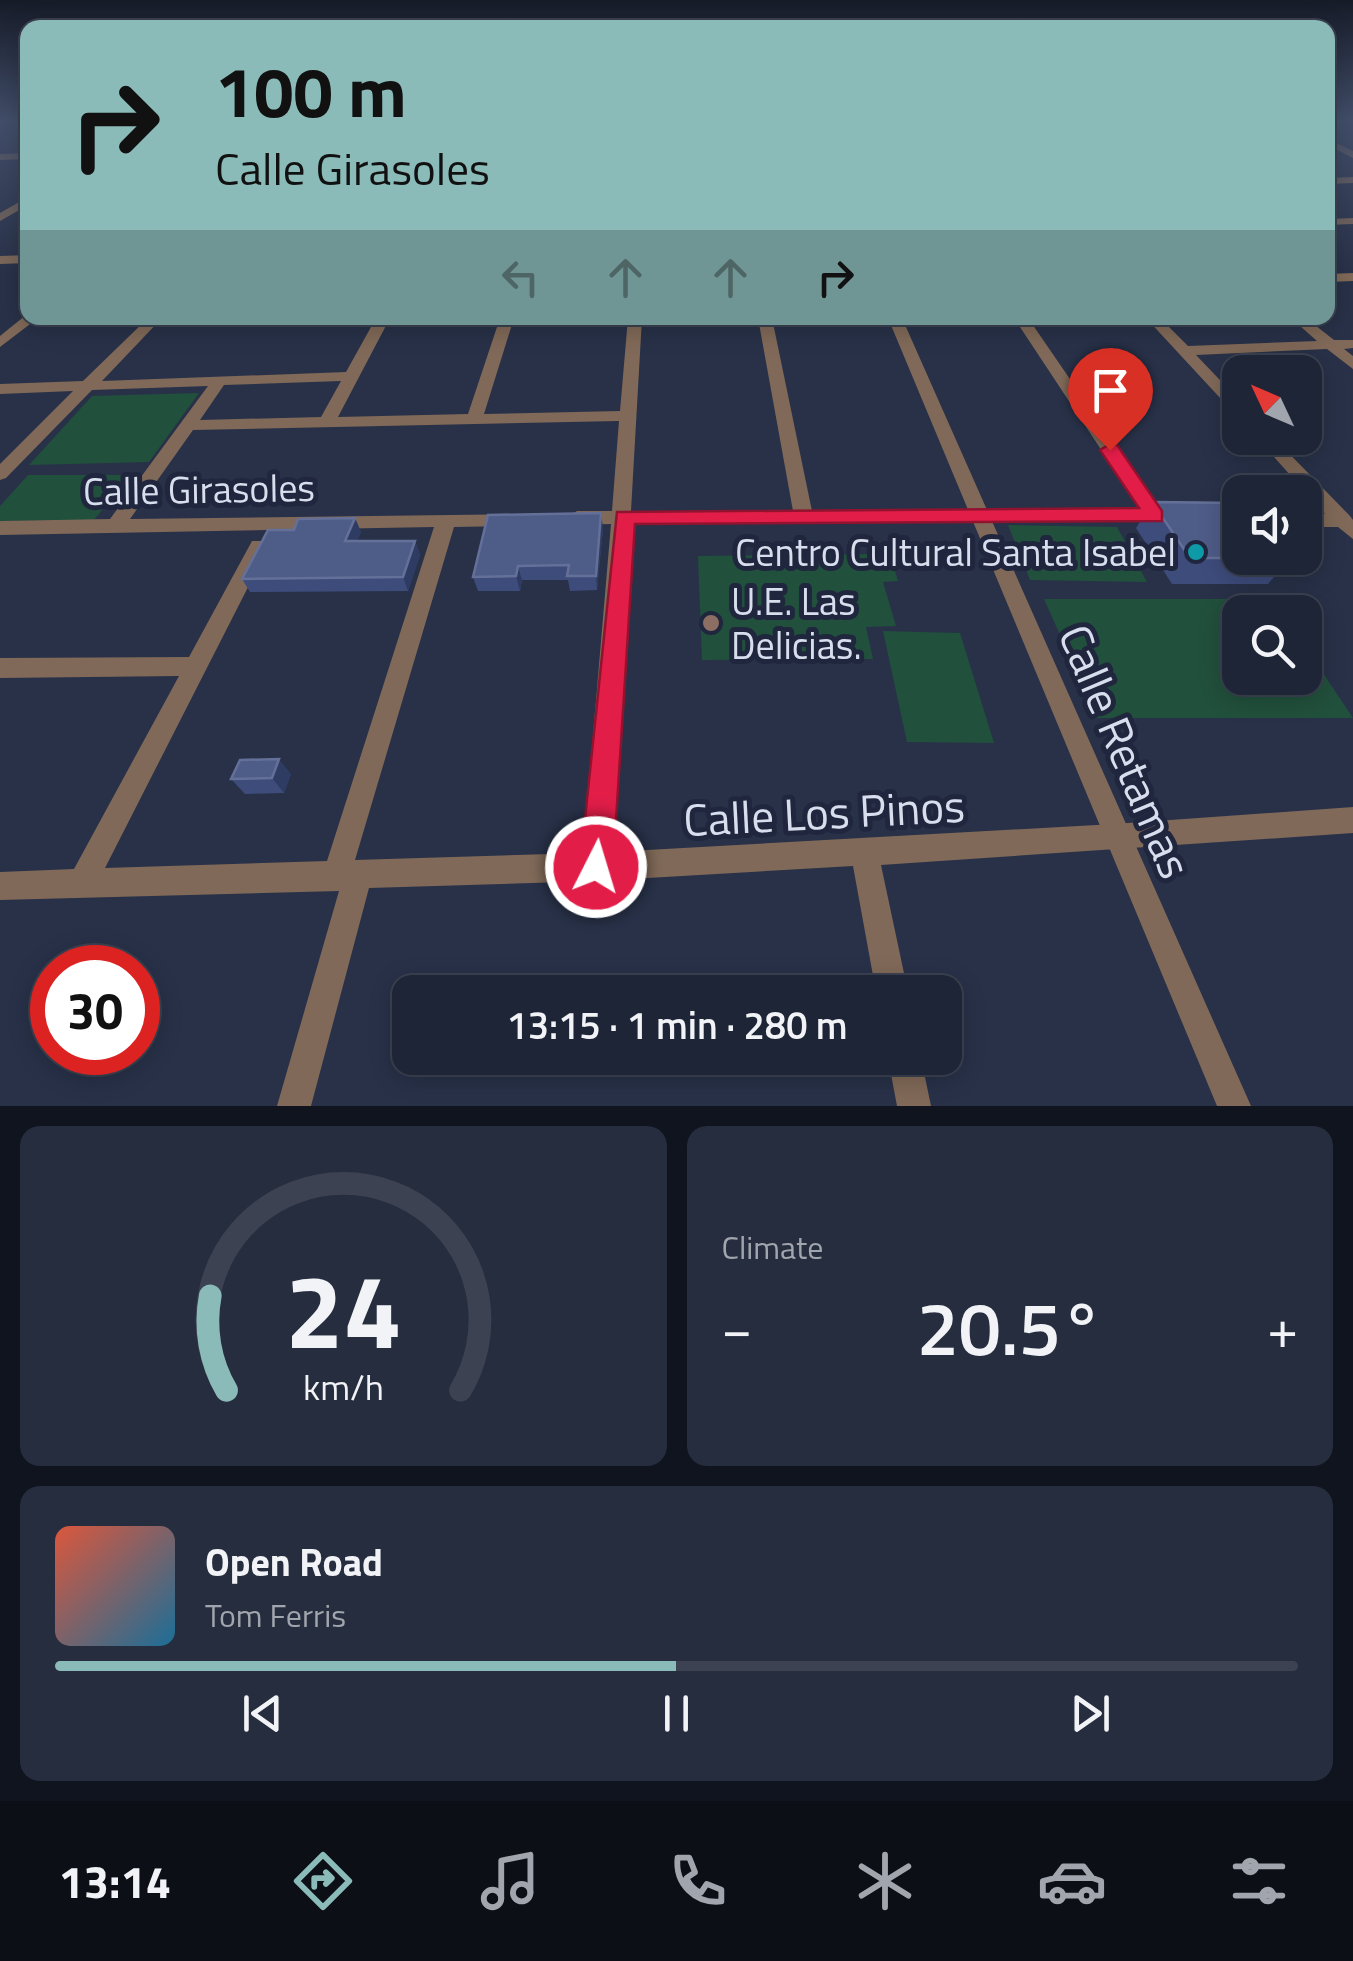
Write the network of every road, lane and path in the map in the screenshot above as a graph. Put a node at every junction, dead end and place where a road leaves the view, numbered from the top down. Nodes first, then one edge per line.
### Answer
1 (6, 210) edge
2 (0, 218) edge
3 (22, 325) edge
4 (149, 325) edge
5 (379, 325) edge
6 (505, 325) edge
7 (635, 325) edge
8 (766, 325) edge
9 (898, 325) edge
10 (1026, 325) edge
11 (1160, 325) edge
12 (1307, 325) edge
13 (0, 343) edge
14 (1353, 344) edge
15 (1331, 345) junction
16 (1185, 351) junction
17 (1353, 364) edge
18 (353, 376) junction
19 (218, 384) junction
20 (86, 387) junction
21 (0, 388) edge
22 (1222, 391) edge
23 (630, 416) junction
24 (475, 418) junction
25 (328, 420) junction
26 (192, 425) junction
27 (1282, 455) edge
28 (0, 474) edge
29 (803, 514) junction
30 (983, 514) junction
31 (1155, 516) junction
32 (624, 517) junction
33 (1189, 517) edge
34 (525, 518) edge
35 (565, 518) edge
36 (446, 520) junction
37 (1322, 522) edge
38 (272, 523) junction
39 (116, 524) junction
40 (1348, 526) edge
41 (0, 528) edge
42 (193, 666) junction
43 (0, 668) edge
44 (1353, 820) edge
45 (1114, 838) junction
46 (865, 854) junction
47 (596, 867) junction
48 (347, 877) junction
49 (0, 886) edge
50 (81, 886) junction
51 (889, 975) edge
52 (908, 1075) edge
53 (294, 1106) edge
54 (914, 1106) edge
55 (1234, 1106) edge

1 - 2 street
3 - 13 street
4 - 20 street
5 - 18 street
6 - 24 street
7 - 23 street
8 - 29 street
9 - 30 street, Calle Retamas
10 - 31 street
11 - 16 street
12 - 15 street
14 - 15 street
15 - 16 street
15 - 17 street
16 - 22 street
18 - 19 street
18 - 25 street
19 - 20 street
19 - 26 street
20 - 21 street
20 - 28 street
23 - 24 street
23 - 32 street
24 - 25 street
25 - 26 street
26 - 39 street
27 - 40 street
29 - 30 street
29 - 32 street
30 - 31 street
30 - 45 street, Calle Retamas
31 - 33 street
32 - 35 street
32 - 47 street
34 - 36 street, Calle Girasoles
36 - 38 street, Calle Girasoles
36 - 48 street
37 - 40 street
38 - 39 street, Calle Girasoles
38 - 42 street
39 - 41 street, Calle Girasoles
42 - 43 street
42 - 50 street
44 - 45 street, Calle Los Pinos
45 - 46 street, Calle Los Pinos
45 - 55 street, Calle Retamas
46 - 47 street, Calle Los Pinos
46 - 51 street
47 - 48 street, Calle Los Pinos
48 - 50 street, Calle Los Pinos
48 - 53 street
49 - 50 street, Calle Los Pinos
52 - 54 street

